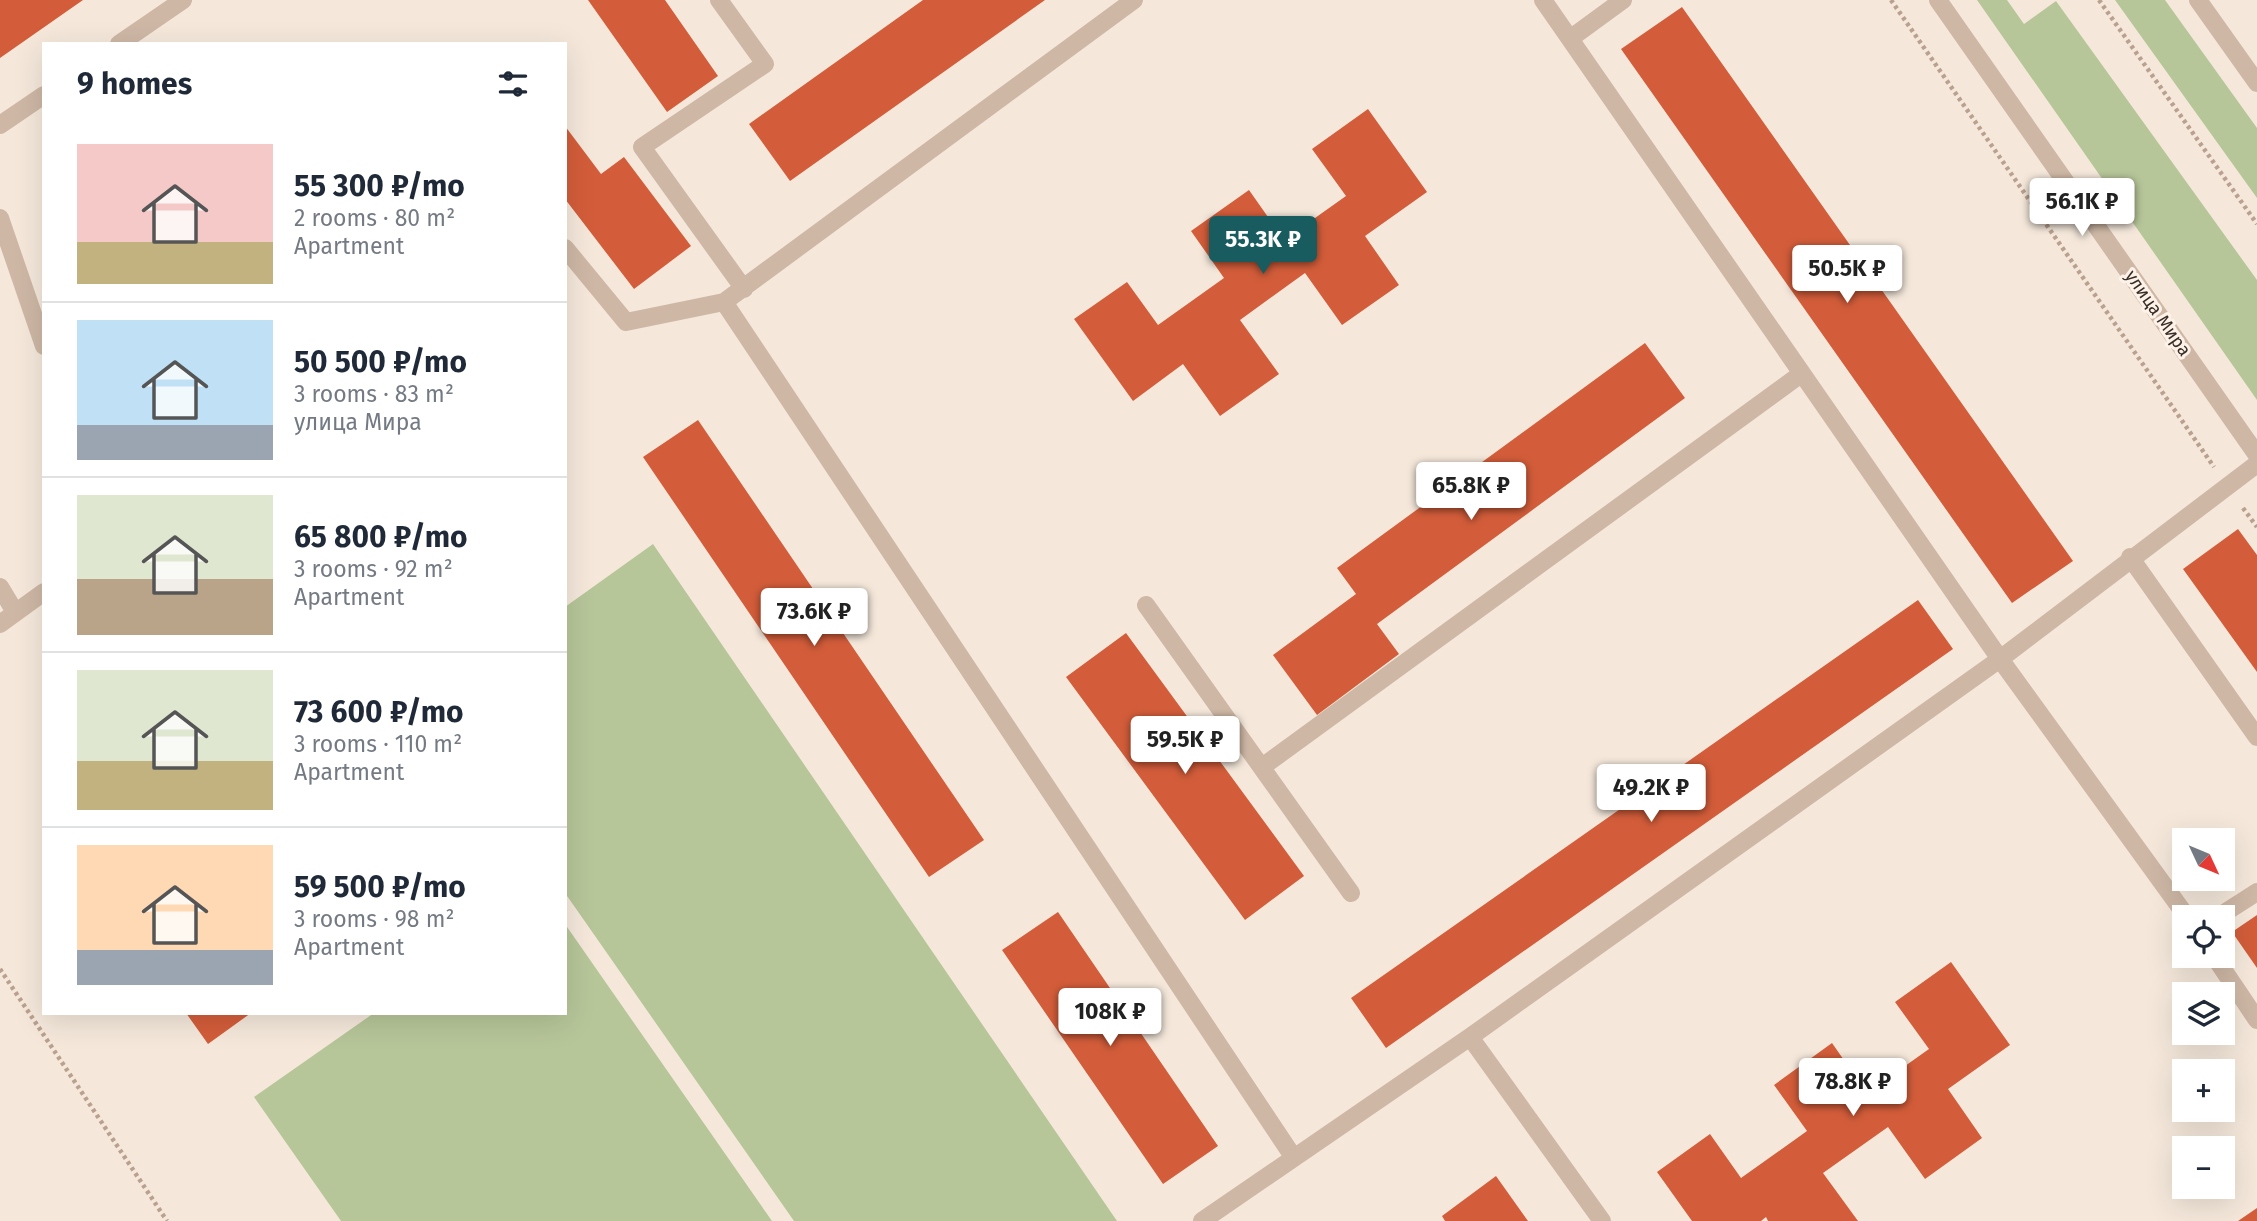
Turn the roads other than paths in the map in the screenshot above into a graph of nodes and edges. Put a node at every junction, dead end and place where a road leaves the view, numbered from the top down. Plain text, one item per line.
1 (183, 0) edge
2 (719, 0) edge
3 (1134, 0) edge
4 (1543, 0) edge
5 (1623, 0) edge
6 (1938, 0) edge
7 (2198, 0) edge
8 (1571, 38) junction
9 (122, 42) edge
10 (2257, 83) edge
11 (42, 96) edge
12 (0, 125) edge
13 (0, 218) edge
14 (567, 250) edge
15 (744, 289) junction
16 (724, 302) junction
17 (42, 340) edge
18 (1801, 374) junction
19 (2257, 454) edge
20 (2257, 464) edge
21 (2130, 557) junction
22 (0, 587) edge
23 (42, 593) edge
24 (1146, 604) dead end
25 (7, 618) edge
26 (2000, 659) junction
27 (2257, 737) edge
28 (1262, 767) junction
29 (2257, 892) edge
30 (1351, 893) dead end
31 (2179, 905) edge
32 (2235, 906) edge
33 (2222, 968) edge
34 (2257, 1020) edge
35 (1470, 1037) junction
36 (1294, 1158) junction
37 (1202, 1221) edge
38 (1602, 1221) edge

1 - 9 street
2 - 15 street
3 - 15 street
4 - 8 street
5 - 8 street
6 - 19 street, улица Мира
7 - 10 street
8 - 18 street
11 - 12 street
13 - 17 street
14 - 16 street
15 - 16 street
16 - 36 street
18 - 26 street
18 - 28 street
20 - 21 street
21 - 26 street
21 - 27 street
22 - 25 street
23 - 25 street
24 - 28 street
26 - 31 street
26 - 35 street
28 - 30 street
29 - 32 street
33 - 34 street
35 - 36 street
35 - 38 street
36 - 37 street

